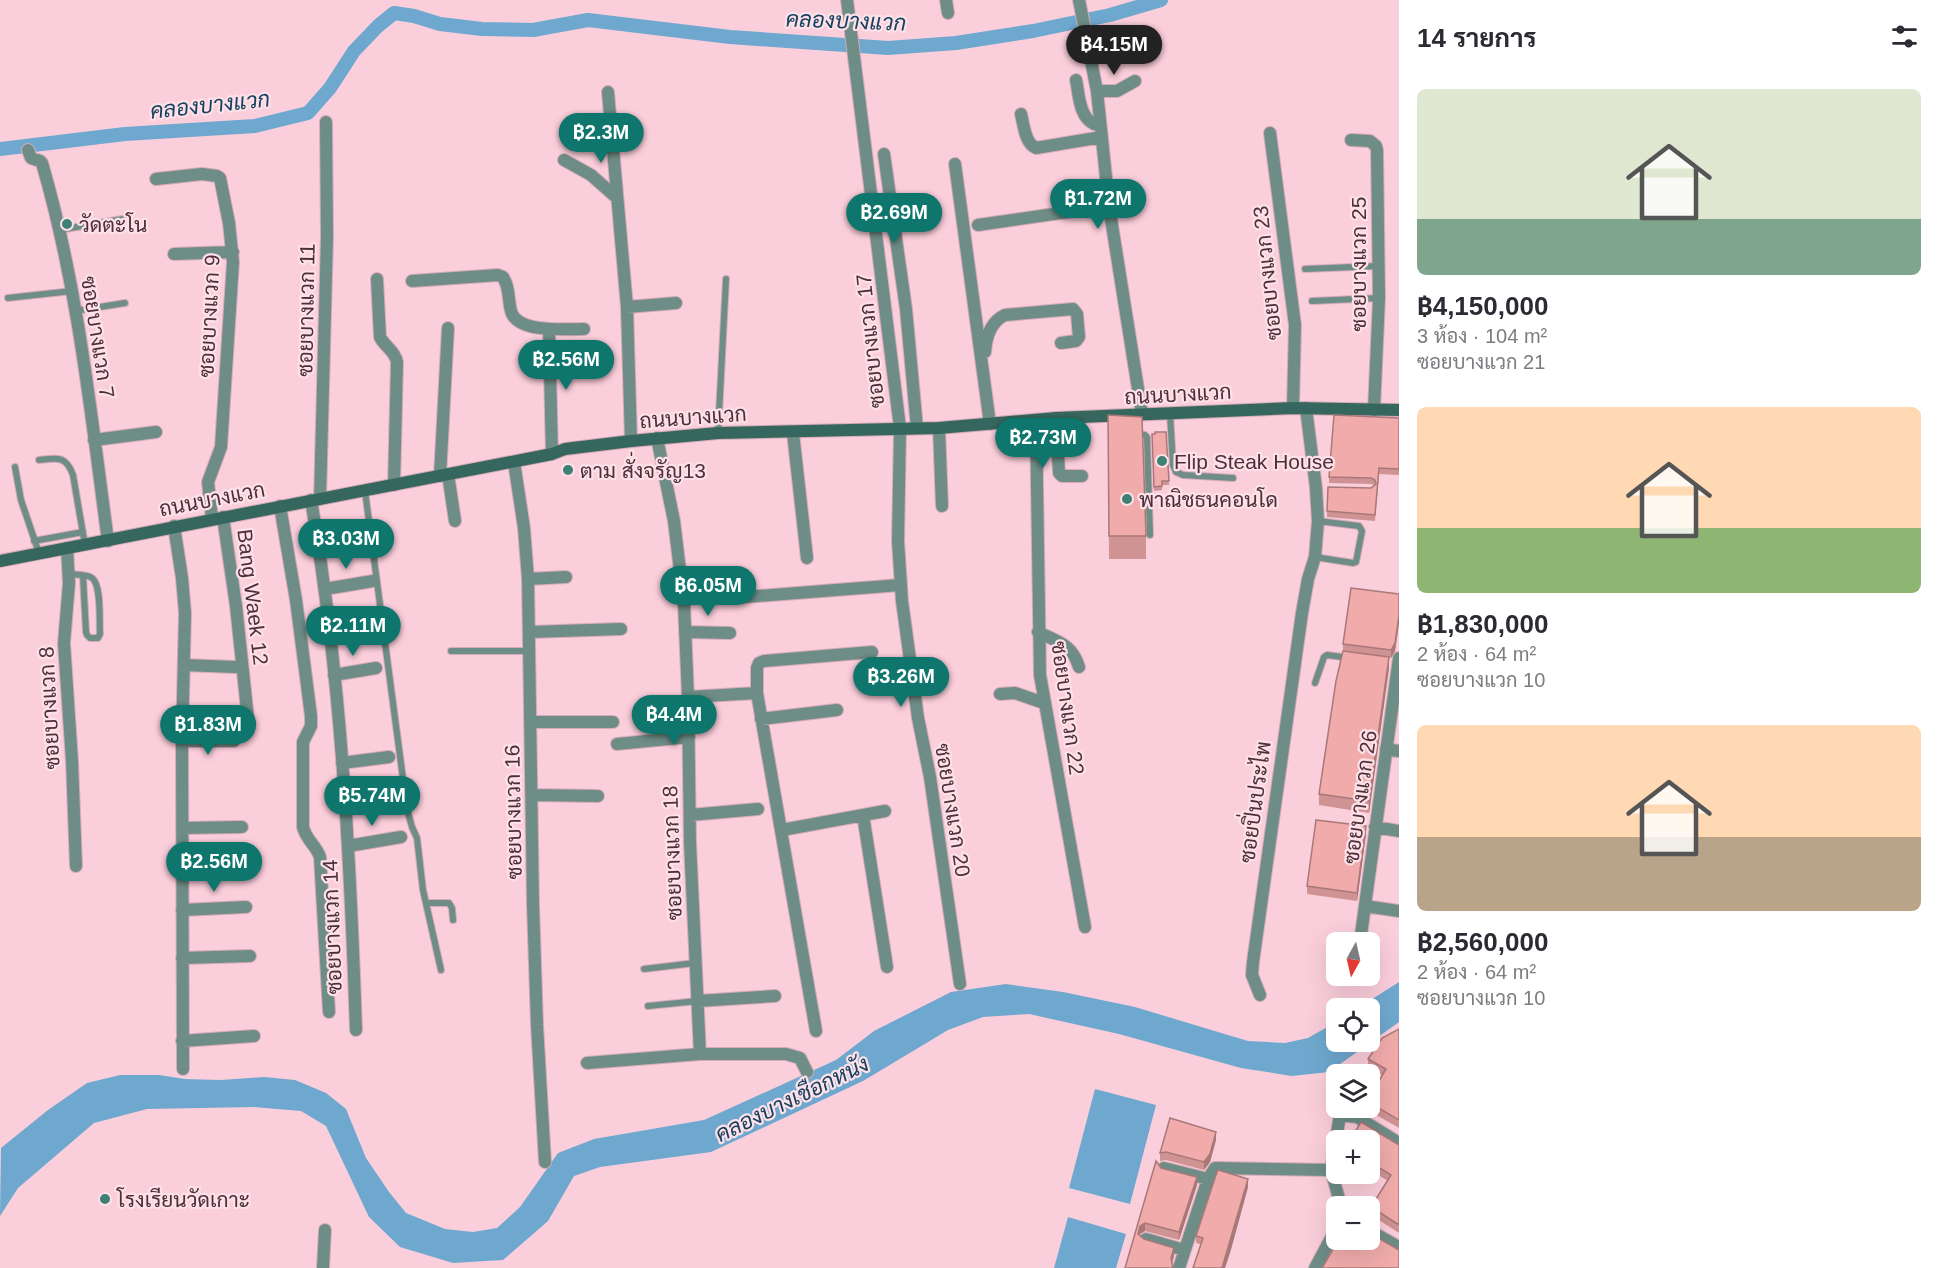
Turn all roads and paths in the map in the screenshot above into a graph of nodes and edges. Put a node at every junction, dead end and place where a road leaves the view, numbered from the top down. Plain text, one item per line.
1 (847, 0) edge
2 (1079, 0) edge
3 (1076, 80) dead end
4 (1135, 81) dead end
5 (608, 92) dead end
6 (1097, 92) junction
7 (1021, 114) dead end
8 (326, 122) dead end
9 (1101, 123) junction
10 (1270, 133) dead end
11 (1101, 136) junction
12 (1351, 140) dead end
13 (28, 150) dead end
14 (884, 154) dead end
15 (564, 160) dead end
16 (955, 164) dead end
17 (156, 179) dead end
18 (617, 198) junction
19 (1109, 206) junction
20 (123, 219) dead end
21 (978, 225) dead end
22 (59, 230) junction
23 (233, 252) junction
24 (174, 254) dead end
25 (1378, 266) junction
26 (1305, 269) dead end
27 (377, 279) dead end
28 (726, 279) dead end
29 (412, 282) dead end
30 (72, 291) junction
31 (8, 298) dead end
32 (1379, 298) junction
33 (1312, 301) dead end
34 (125, 303) dead end
35 (676, 303) dead end
36 (627, 307) junction
37 (75, 311) junction
38 (448, 328) dead end
39 (549, 329) junction
40 (584, 329) dead end
41 (1061, 343) dead end
42 (983, 363) junction
43 (1300, 408) junction
44 (1374, 410) junction
45 (1399, 410) edge
46 (1170, 412) junction
47 (1142, 414) junction
48 (1056, 418) junction
49 (1036, 420) junction
50 (990, 423) junction
51 (900, 428) junction
52 (917, 428) junction
53 (939, 428) junction
54 (156, 432) dead end
55 (718, 433) junction
56 (793, 433) junction
57 (1128, 434) edge
58 (657, 438) junction
59 (94, 440) junction
60 (631, 441) junction
61 (552, 454) junction
62 (39, 460) dead end
63 (514, 462) junction
64 (15, 467) dead end
65 (444, 475) junction
66 (1082, 476) dead end
67 (1233, 478) dead end
68 (394, 485) junction
69 (365, 491) junction
70 (316, 500) junction
71 (280, 506) junction
72 (942, 506) dead end
73 (217, 518) junction
74 (455, 521) dead end
75 (1318, 521) junction
76 (174, 526) junction
77 (83, 532) junction
78 (1150, 535) dead end
79 (34, 541) junction
80 (108, 541) junction
81 (85, 545) junction
82 (67, 548) junction
83 (40, 554) junction
84 (1315, 557) junction
85 (807, 558) dead end
86 (0, 561) edge
87 (69, 574) junction
88 (83, 576) junction
89 (566, 577) dead end
90 (528, 579) junction
91 (373, 581) dead end
92 (900, 585) junction
93 (325, 589) junction
94 (732, 598) dead end
95 (621, 629) dead end
96 (530, 632) junction
97 (685, 632) junction
98 (1038, 632) junction
99 (730, 633) dead end
100 (451, 651) dead end
101 (530, 651) junction
102 (872, 652) dead end
103 (1354, 658) edge
104 (184, 665) junction
105 (1397, 666) edge
106 (235, 667) dead end
107 (1079, 667) dead end
108 (376, 668) dead end
109 (334, 675) junction
110 (1315, 683) dead end
111 (756, 693) junction
112 (1000, 694) dead end
113 (688, 697) junction
114 (1044, 704) junction
115 (837, 710) dead end
116 (249, 719) dead end
117 (761, 719) junction
118 (532, 722) junction
119 (613, 722) dead end
120 (689, 737) junction
121 (182, 741) junction
122 (234, 741) dead end
123 (617, 744) dead end
124 (1386, 749) junction
125 (1399, 751) edge
126 (389, 757) dead end
127 (342, 763) junction
128 (533, 795) junction
129 (598, 796) dead end
130 (758, 809) dead end
131 (885, 811) dead end
132 (690, 815) junction
133 (863, 815) junction
134 (242, 827) dead end
135 (1375, 827) junction
136 (182, 828) junction
137 (782, 830) junction
138 (1399, 831) edge
139 (401, 837) dead end
140 (348, 846) junction
141 (76, 866) dead end
142 (426, 903) junction
143 (1365, 906) junction
144 (246, 907) dead end
145 (182, 910) junction
146 (1399, 911) edge
147 (453, 920) dead end
148 (1085, 927) dead end
149 (1361, 932) edge
150 (250, 956) dead end
151 (182, 958) junction
152 (696, 963) junction
153 (887, 967) dead end
154 (644, 969) dead end
155 (441, 970) dead end
156 (960, 984) dead end
157 (1260, 995) dead end
158 (775, 996) dead end
159 (698, 1001) junction
160 (648, 1006) dead end
161 (329, 1012) dead end
162 (356, 1030) dead end
163 (816, 1031) dead end
164 (254, 1036) dead end
165 (182, 1041) junction
166 (700, 1054) junction
167 (586, 1063) dead end
168 (183, 1069) dead end
169 (807, 1072) dead end
170 (1338, 1130) edge
171 (1378, 1130) edge
172 (1380, 1131) edge
173 (1399, 1143) edge
174 (545, 1162) dead end
175 (1164, 1168) edge
176 (1326, 1170) edge
177 (1208, 1179) junction
178 (325, 1230) dead end
179 (1380, 1236) edge
180 (1146, 1239) edge
181 (1399, 1247) edge
182 (1326, 1248) edge
183 (1184, 1250) junction
184 (323, 1268) edge
185 (1179, 1268) edge
186 (1315, 1268) edge

1 - 51 street, ซอยบางแวก 17
2 - 6 street
3 - 9 street
4 - 6 street
5 - 18 street
6 - 9 street
7 - 11 street
8 - 70 street, ซอยบางแวก 11
9 - 11 street
10 - 43 street, ซอยบางแวก 23
11 - 19 street
12 - 25 street, ซอยบางแวก 25
13 - 22 street, ซอยบางแวก 7
14 - 52 street
15 - 18 street
16 - 42 street
17 - 23 street, ซอยบางแวก 9
18 - 36 street
19 - 21 street
19 - 47 street
20 - 22 lane
22 - 30 street, ซอยบางแวก 7
23 - 24 street
23 - 73 street, ซอยบางแวก 9
25 - 26 lane
25 - 32 street, ซอยบางแวก 25
27 - 68 street
28 - 55 lane
29 - 39 street
30 - 31 lane
30 - 37 street, ซอยบางแวก 7
32 - 33 lane
32 - 44 street, ซอยบางแวก 25
34 - 37 lane
35 - 36 street
36 - 60 street
37 - 59 street, ซอยบางแวก 7
38 - 65 street
39 - 40 street
39 - 61 street
41 - 42 street
42 - 50 street
43 - 44 main road, ถนนบางแวก
43 - 46 main road, ถนนบางแวก
43 - 75 street, ซอยบางแวก 23
44 - 45 main road, ถนนบางแวก
46 - 47 main road, ถนนบางแวก
46 - 67 lane
47 - 48 main road, ถนนบางแวก
48 - 49 main road, ถนนบางแวก
48 - 66 street
49 - 50 main road, ถนนบางแวก
49 - 98 street, ซอยบางแวก 22
50 - 53 main road, ถนนบางแวก
51 - 52 main road, ถนนบางแวก
51 - 56 main road, ถนนบางแวก
51 - 92 street, ซอยบางแวก 20
52 - 53 main road, ถนนบางแวก
53 - 72 street
54 - 59 street
55 - 56 main road, ถนนบางแวก
55 - 58 main road, ถนนบางแวก
56 - 85 street
57 - 78 lane
58 - 60 main road, ถนนบางแวก
58 - 97 street, ซอยบางแวก 18
59 - 80 street, ซอยบางแวก 7
60 - 61 main road, ถนนบางแวก
61 - 63 main road, ถนนบางแวก
62 - 77 lane
63 - 65 main road, ถนนบางแวก
63 - 90 street, ซอยบางแวก 16
64 - 79 lane
65 - 68 main road, ถนนบางแวก
65 - 74 street
68 - 69 main road, ถนนบางแวก
69 - 70 main road, ถนนบางแวก
69 - 142 lane
70 - 71 main road, ถนนบางแวก
70 - 93 street, ซอยบางแวก 14
71 - 73 main road, ถนนบางแวก
71 - 161 street
73 - 76 main road, ถนนบางแวก
73 - 116 street, Bang Waek 12
75 - 84 street, ซอยปิ่นประไพ
75 - 84 lane
76 - 80 main road, ถนนบางแวก
76 - 104 street
77 - 79 lane
77 - 81 lane
79 - 83 lane
80 - 81 main road, ถนนบางแวก
81 - 82 main road, ถนนบางแวก
82 - 83 main road, ถนนบางแวก
82 - 87 street, ซอยบางแวก 8
83 - 86 main road, ถนนบางแวก
84 - 157 street, ซอยปิ่นประไพ
87 - 88 lane
87 - 141 street, ซอยบางแวก 8
88 - 88 lane
89 - 90 street
90 - 96 street, ซอยบางแวก 16
91 - 93 street
92 - 94 street
92 - 156 street, ซอยบางแวก 20
93 - 109 street, ซอยบางแวก 14
95 - 96 street
96 - 101 street, ซอยบางแวก 16
97 - 99 street
97 - 113 street, ซอยบางแวก 18
98 - 107 street
98 - 114 street, ซอยบางแวก 22
100 - 101 lane
101 - 118 street, ซอยบางแวก 16
102 - 111 street
103 - 110 lane
104 - 106 street
104 - 121 street
105 - 124 street, ซอยบางแวก 26
108 - 109 street
109 - 127 street, ซอยบางแวก 14
111 - 113 street
111 - 117 street
112 - 114 street
113 - 120 street, ซอยบางแวก 18
114 - 148 street, ซอยบางแวก 22
115 - 117 street
117 - 137 street
118 - 119 street
118 - 128 street, ซอยบางแวก 16
120 - 123 street
120 - 132 street, ซอยบางแวก 18
121 - 122 street
121 - 136 street
124 - 125 street
124 - 135 street, ซอยบางแวก 26
126 - 127 street
127 - 140 street, ซอยบางแวก 14
128 - 129 street
128 - 174 street, ซอยบางแวก 16
130 - 132 street
131 - 133 street
132 - 152 street, ซอยบางแวก 18
133 - 137 street
133 - 153 street
134 - 136 street
135 - 138 street
135 - 143 street, ซอยบางแวก 26
136 - 145 street
137 - 163 street
139 - 140 street
140 - 162 street, ซอยบางแวก 14
142 - 147 lane
142 - 155 lane
143 - 146 street
143 - 149 street, ซอยบางแวก 26
144 - 145 street
145 - 151 street
150 - 151 street
151 - 165 street
152 - 154 lane
152 - 159 street, ซอยบางแวก 18
158 - 159 street
159 - 160 lane
159 - 166 street, ซอยบางแวก 18
164 - 165 street
165 - 168 street
166 - 167 street
166 - 169 street
170 - 171 street
172 - 173 street
175 - 177 street
176 - 177 street
177 - 183 street
178 - 184 street
179 - 181 street
180 - 183 street
182 - 186 street
183 - 185 street

